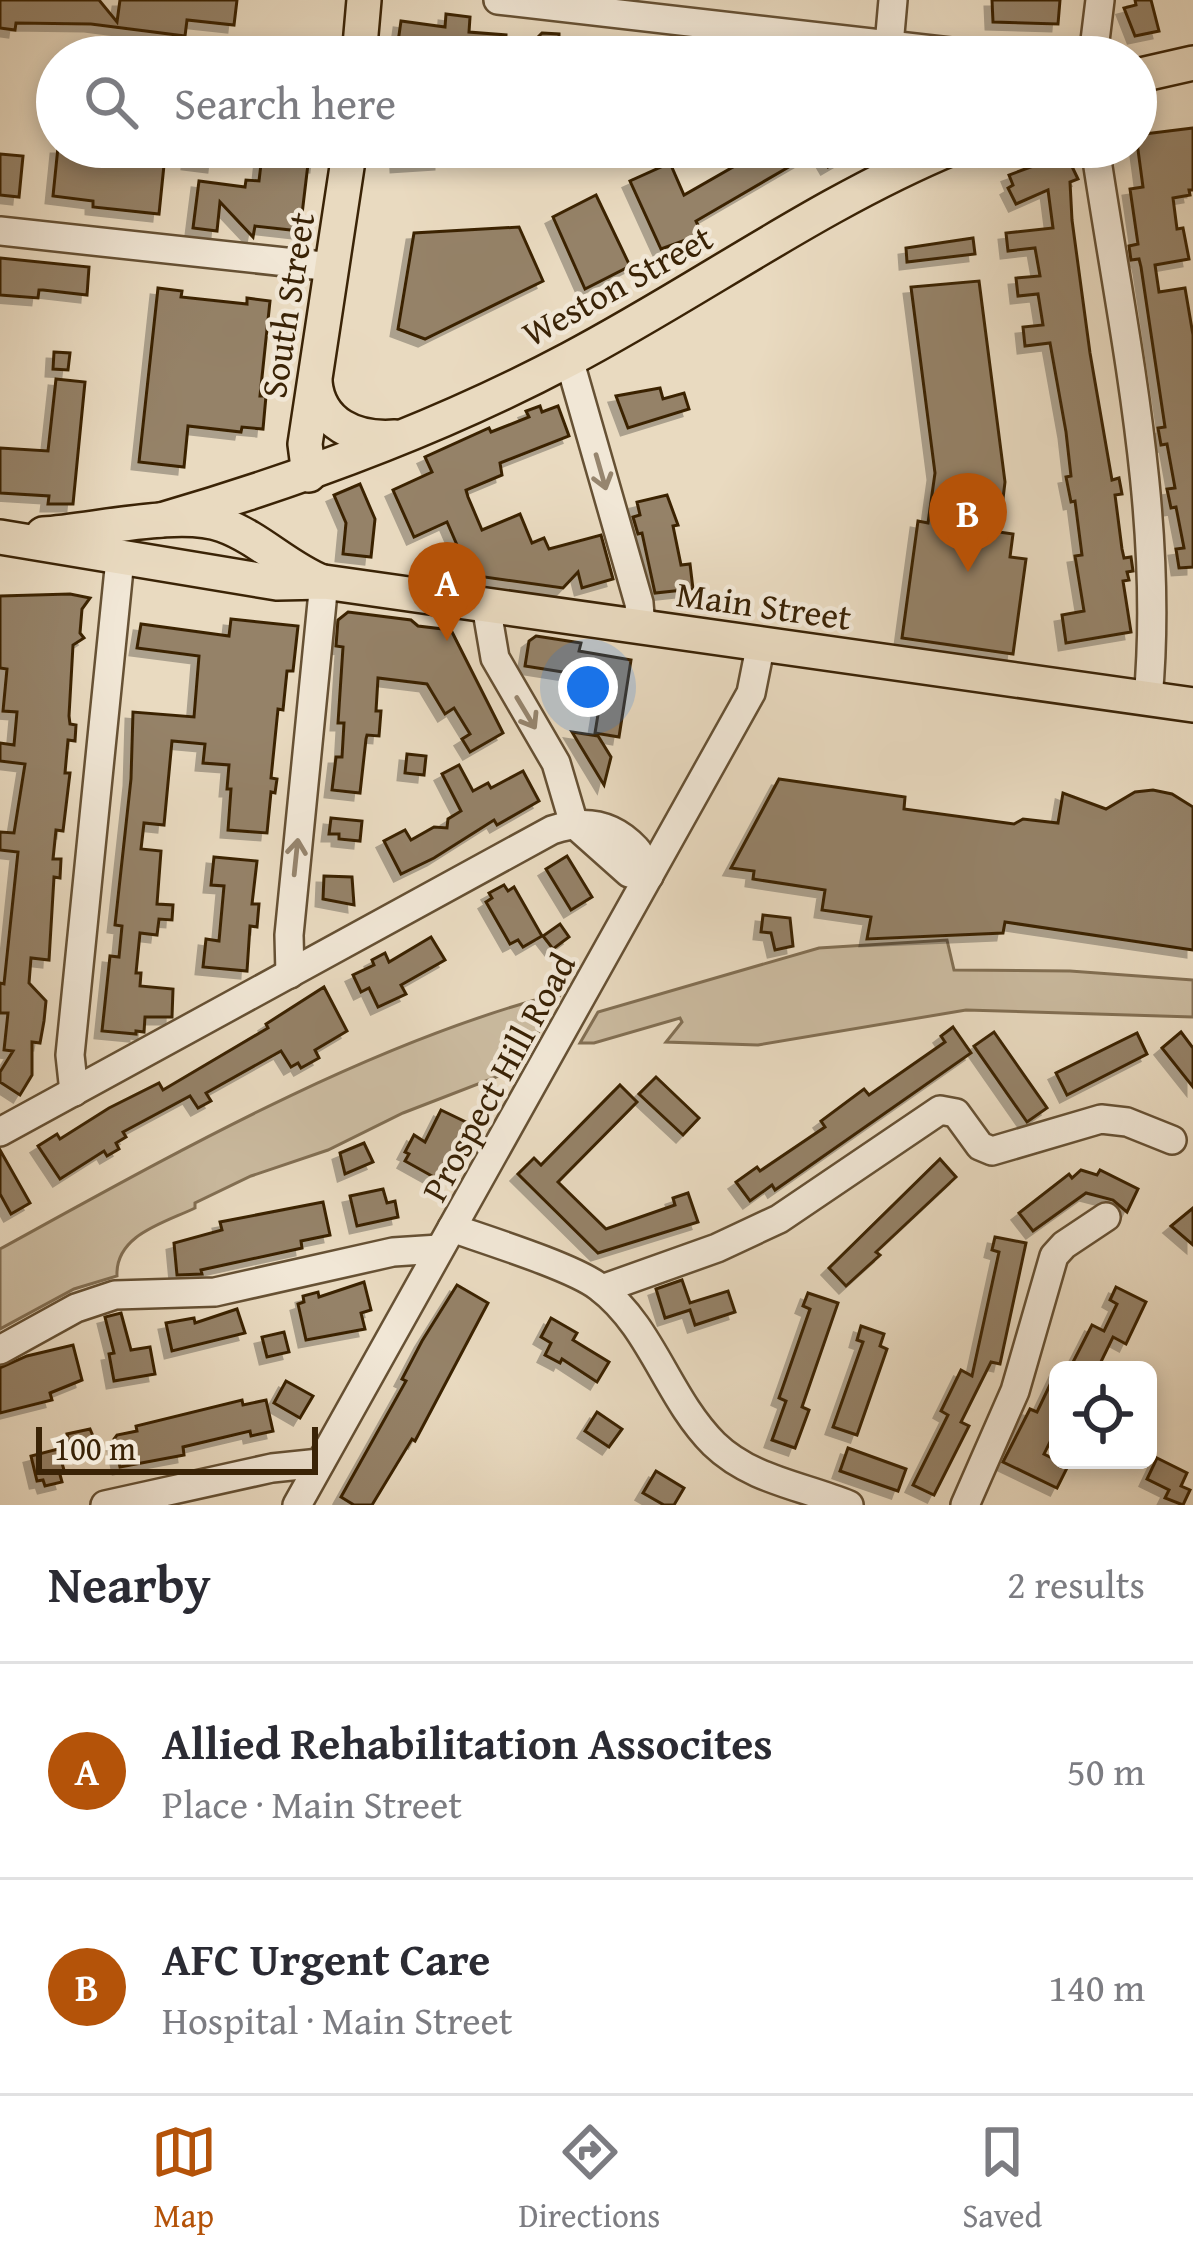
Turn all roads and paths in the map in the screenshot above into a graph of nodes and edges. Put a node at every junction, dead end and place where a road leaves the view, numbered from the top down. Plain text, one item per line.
1 (364, 0) edge
2 (499, 0) edge
3 (893, 0) edge
4 (1100, 0) edge
5 (584, 5) edge
6 (361, 36) edge
7 (826, 36) edge
8 (890, 36) edge
9 (1096, 36) edge
10 (1193, 63) edge
11 (1157, 71) edge
12 (347, 168) edge
13 (906, 168) edge
14 (1098, 168) edge
15 (0, 231) edge
16 (332, 267) junction
17 (569, 359) junction
18 (315, 377) junction
19 (403, 436) junction
20 (310, 475) junction
21 (230, 526) junction
22 (0, 537) edge
23 (120, 559) junction
24 (190, 570) junction
25 (242, 577) junction
26 (324, 582) junction
27 (486, 605) junction
28 (640, 627) junction
29 (761, 643) junction
30 (1148, 699) junction
31 (1193, 705) edge
32 (574, 824) junction
33 (647, 874) junction
34 (290, 974) junction
35 (74, 1092) junction
36 (0, 1132) edge
37 (1172, 1140) dead end
38 (1106, 1217) dead end
39 (445, 1239) junction
40 (602, 1289) junction
41 (0, 1350) edge
42 (320, 1463) junction
43 (807, 1499) edge
44 (105, 1505) edge
45 (297, 1505) edge
46 (849, 1505) edge
47 (964, 1505) edge

1 - 6 main road
2 - 5 street
3 - 8 street
4 - 9 street
5 - 7 street
10 - 11 main road
12 - 16 main road, South Street
13 - 17 main road, Weston Street
14 - 30 street
15 - 16 street
16 - 18 main road, South Street
17 - 19 main road, Weston Street
17 -> 28 street
18 - 19 main road
18 - 20 main road, South Street
19 - 20 main road, Weston Street
20 - 21 main road, Weston Street
21 - 22 main road, Main Street
21 - 24 main road, Weston Street
21 - 25 main road
21 - 26 main road, Main Street
22 - 23 main road, Main Street
23 - 24 main road, Main Street
23 - 35 street
24 - 25 main road, Main Street
25 - 26 main road, Main Street
26 - 27 main road, Main Street
34 -> 26 street
27 - 28 main road, Main Street
27 -> 32 street
28 - 29 main road, Main Street
29 - 30 main road, Main Street
29 - 33 street, Prospect Hill Road
30 - 31 main road, Main Street
32 - 33 street
32 - 34 street
33 - 39 street, Prospect Hill Road
34 - 35 street
35 - 36 street
37 - 40 street
38 - 47 street
39 - 40 street, Prospect Hill Road
39 - 41 street
39 - 42 street
40 - 43 street, Prospect Hill Road
42 - 44 street
42 - 45 street
43 - 46 street, Prospect Hill Road

